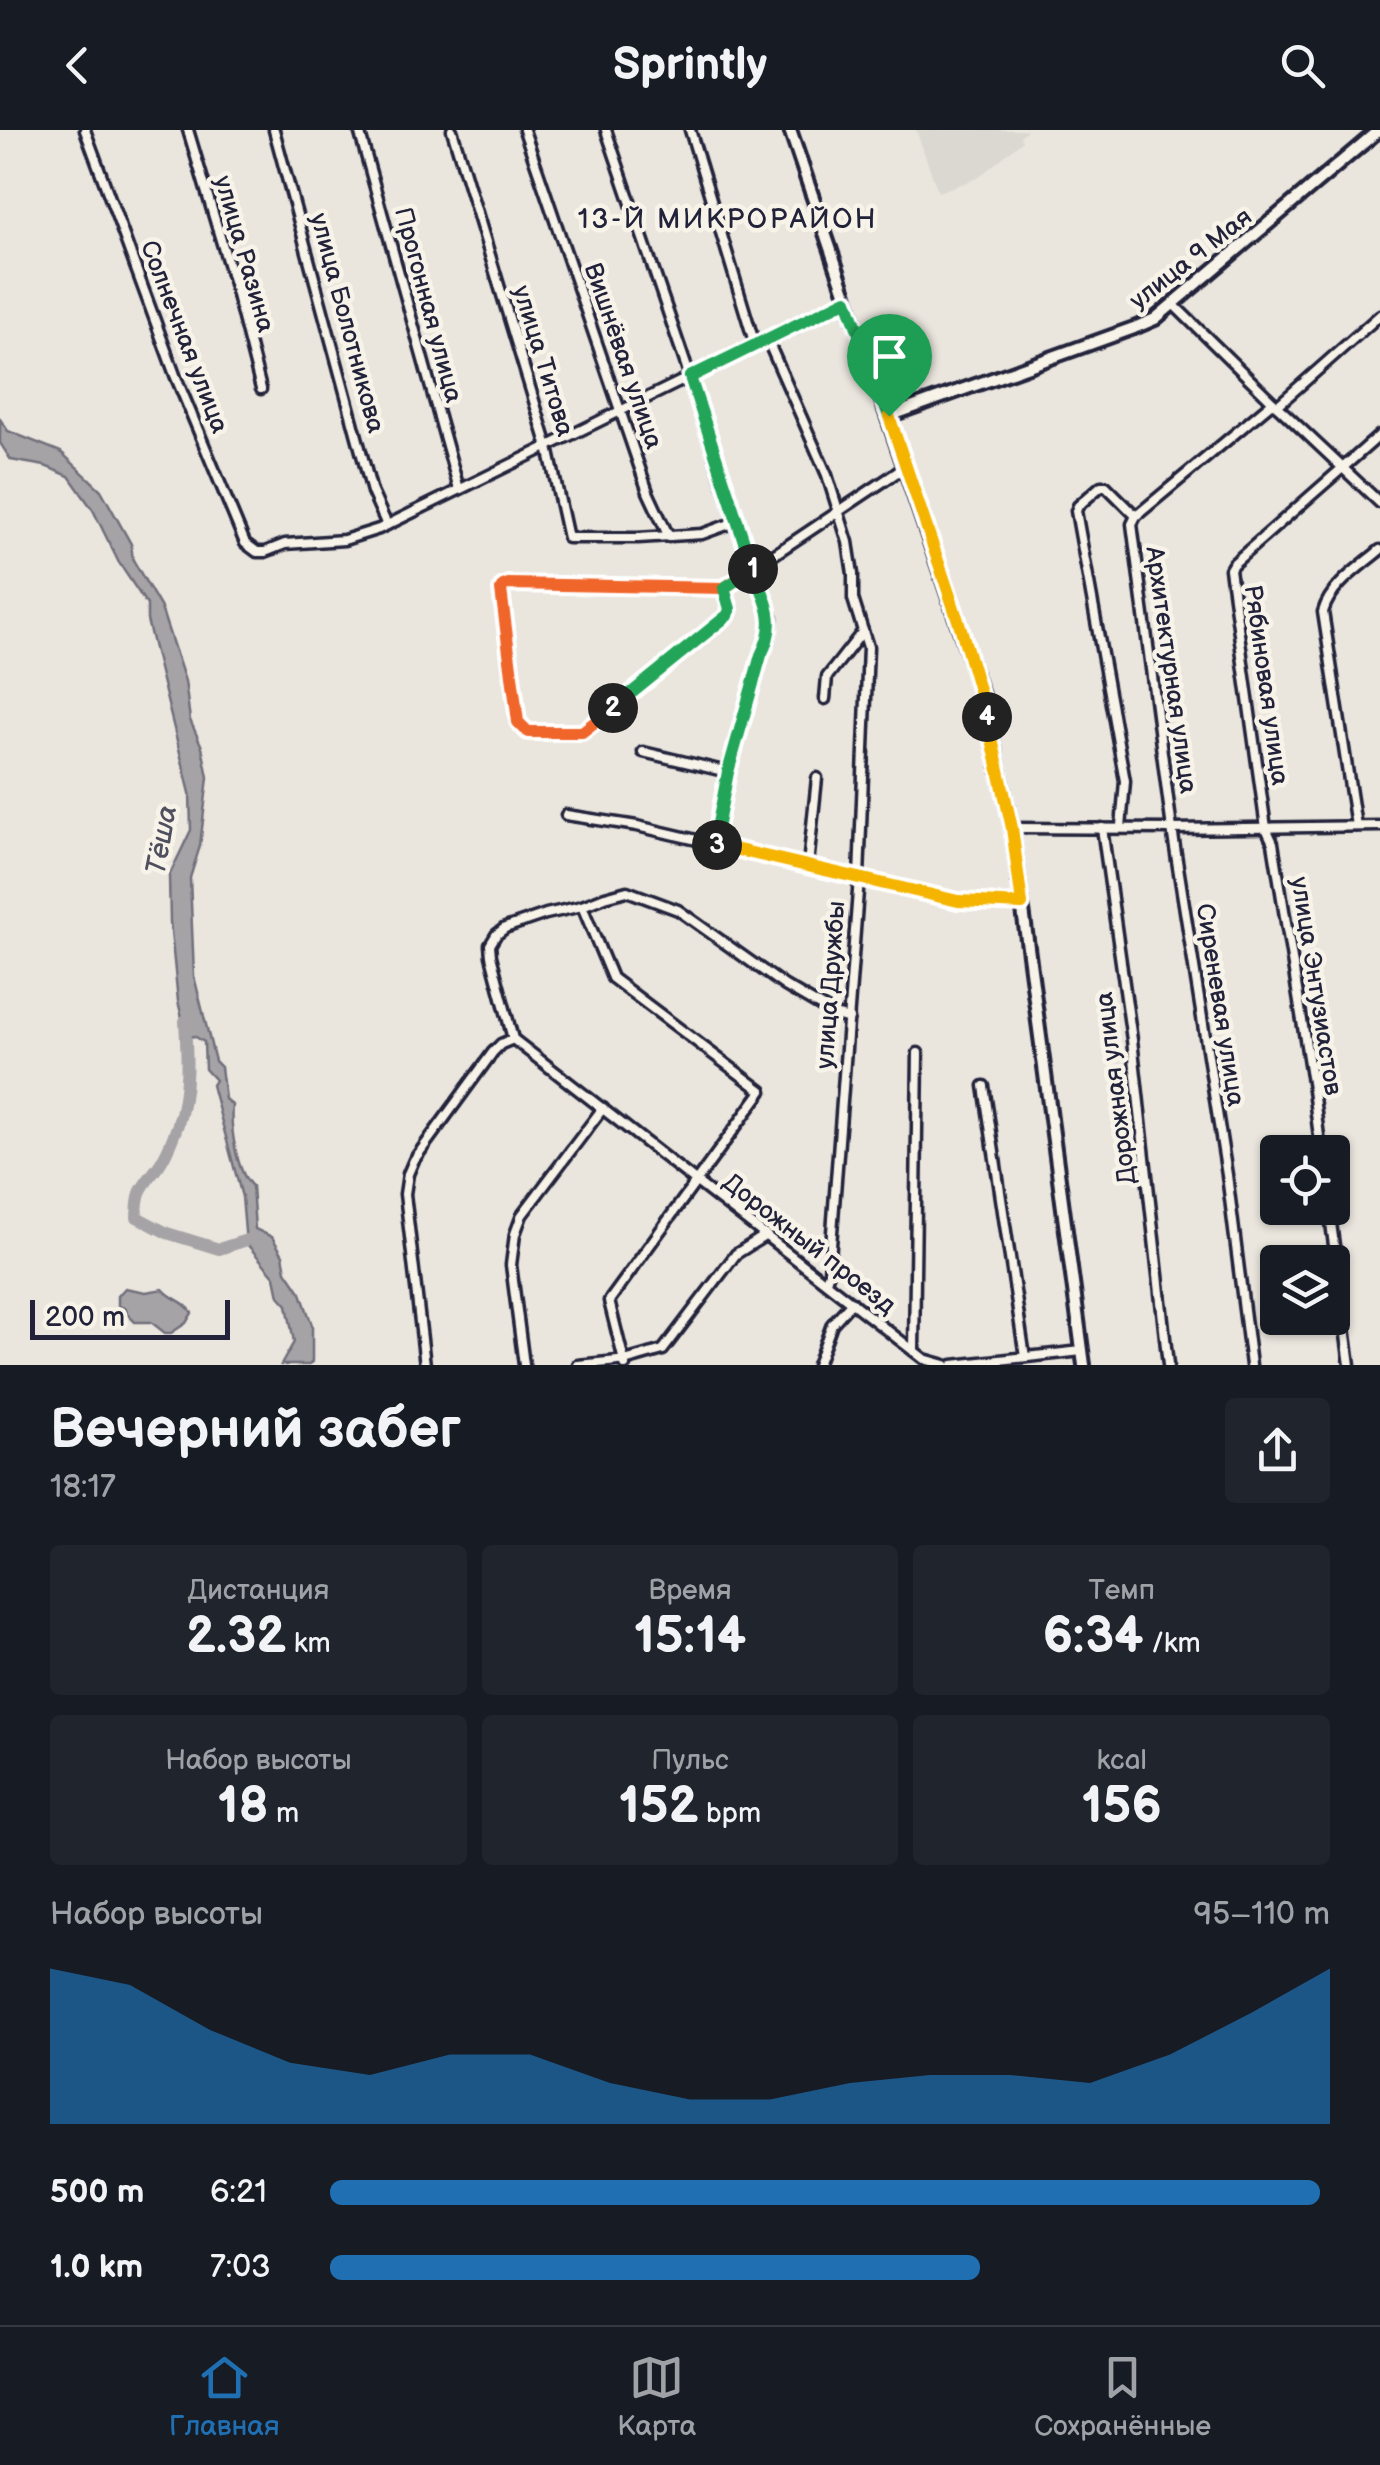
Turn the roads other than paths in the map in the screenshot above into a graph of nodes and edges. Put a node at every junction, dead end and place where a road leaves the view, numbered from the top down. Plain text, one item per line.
1 (85, 130) edge
2 (188, 130) edge
3 (274, 130) edge
4 (359, 130) edge
5 (452, 130) edge
6 (524, 130) edge
7 (606, 130) edge
8 (690, 130) edge
9 (790, 130) edge
10 (1379, 130) edge
11 (847, 300) junction
12 (1174, 305) junction
13 (1380, 315) edge
14 (768, 339) junction
15 (755, 345) junction
16 (690, 377) junction
17 (262, 389) dead end
18 (1275, 404) junction
19 (621, 408) junction
20 (889, 416) junction
21 (1380, 435) edge
22 (548, 446) junction
23 (904, 467) junction
24 (1342, 468) junction
25 (459, 489) junction
26 (1380, 503) edge
27 (838, 511) junction
28 (1136, 516) junction
29 (738, 522) junction
30 (387, 525) junction
31 (669, 537) junction
32 (1380, 550) edge
33 (754, 569) junction
34 (724, 588) junction
35 (862, 631) junction
36 (825, 699) dead end
37 (643, 752) dead end
38 (728, 772) junction
39 (817, 778) dead end
40 (566, 814) dead end
41 (1356, 826) junction
42 (1380, 826) edge
43 (1012, 828) junction
44 (1102, 828) junction
45 (1121, 828) junction
46 (1266, 828) junction
47 (1172, 829) junction
48 (714, 844) junction
49 (808, 865) junction
50 (859, 878) junction
51 (1022, 904) junction
52 (582, 906) junction
53 (849, 1019) junction
54 (514, 1039) junction
55 (918, 1053) dead end
56 (984, 1086) dead end
57 (603, 1108) junction
58 (1319, 1135) edge
59 (696, 1181) junction
60 (1330, 1225) edge
61 (766, 1236) junction
62 (826, 1282) junction
63 (852, 1302) junction
64 (914, 1351) junction
65 (1082, 1351) junction
66 (1025, 1357) junction
67 (626, 1362) edge
68 (425, 1365) edge
69 (524, 1365) edge
70 (578, 1365) edge
71 (817, 1365) edge
72 (945, 1365) edge
73 (952, 1365) edge
74 (1084, 1365) edge
75 (1168, 1365) edge
76 (1251, 1365) edge
77 (1350, 1365) edge

1 - 30 street, Солнечная улица
2 - 17 street, улица Разина
3 - 30 street, улица Болотникова
4 - 25 street, Прогонная улица
5 - 22 street, улица Титова
6 - 19 street, Вишнёвая улица
7 - 16 street
8 - 15 street
9 - 11 main road
10 - 12 main road, улица 9 Мая
11 - 14 street
11 - 20 main road
12 - 18 street
12 - 20 main road, улица 9 Мая
13 - 18 street, Архитектурная улица
14 - 15 street
14 - 27 street, улица Дружбы
15 - 16 street
16 - 19 street
16 - 29 street
18 - 24 street
18 - 28 street, Архитектурная улица
19 - 22 street
19 - 31 street, Вишнёвая улица
20 - 23 main road
21 - 24 street, Рябиновая улица
22 - 25 street
22 - 31 street, улица Титова
23 - 27 street
23 - 43 main road
24 - 26 street
24 - 46 street, Рябиновая улица
25 - 30 street
27 - 33 street
27 - 35 street, улица Дружбы
28 - 45 street
28 - 47 street, Архитектурная улица
29 - 31 street
29 - 33 street
32 - 41 street
33 - 34 street
33 - 38 street
34 - 34 street
35 - 36 street
35 - 50 street, улица Дружбы
37 - 38 street
38 - 48 street
39 - 49 street
40 - 48 street
41 - 42 street
41 - 46 street
43 - 44 street
43 - 51 main road
44 - 45 street
44 - 75 street, Дорожная улица
45 - 47 street
46 - 47 street
46 - 58 street, улица Энтузиастов
47 - 76 street, Сиреневая улица
48 - 49 street
49 - 50 street
50 - 51 street
50 - 53 street, улица Дружбы
51 - 65 main road
52 - 53 street
52 - 54 street
52 - 59 street
53 - 62 street, улица Дружбы
54 - 57 street, Дорожный проезд
54 - 68 street
55 - 64 street
56 - 66 street
57 - 59 street, Дорожный проезд
57 - 69 street
59 - 61 street, Дорожный проезд
59 - 67 street
60 - 77 street
61 - 62 street, Дорожный проезд
61 - 67 street
62 - 63 street, Дорожный проезд
63 - 64 street, Дорожный проезд
63 - 71 street
64 - 72 street, Дорожный проезд
65 - 66 street
65 - 74 main road
66 - 73 street
67 - 70 street

